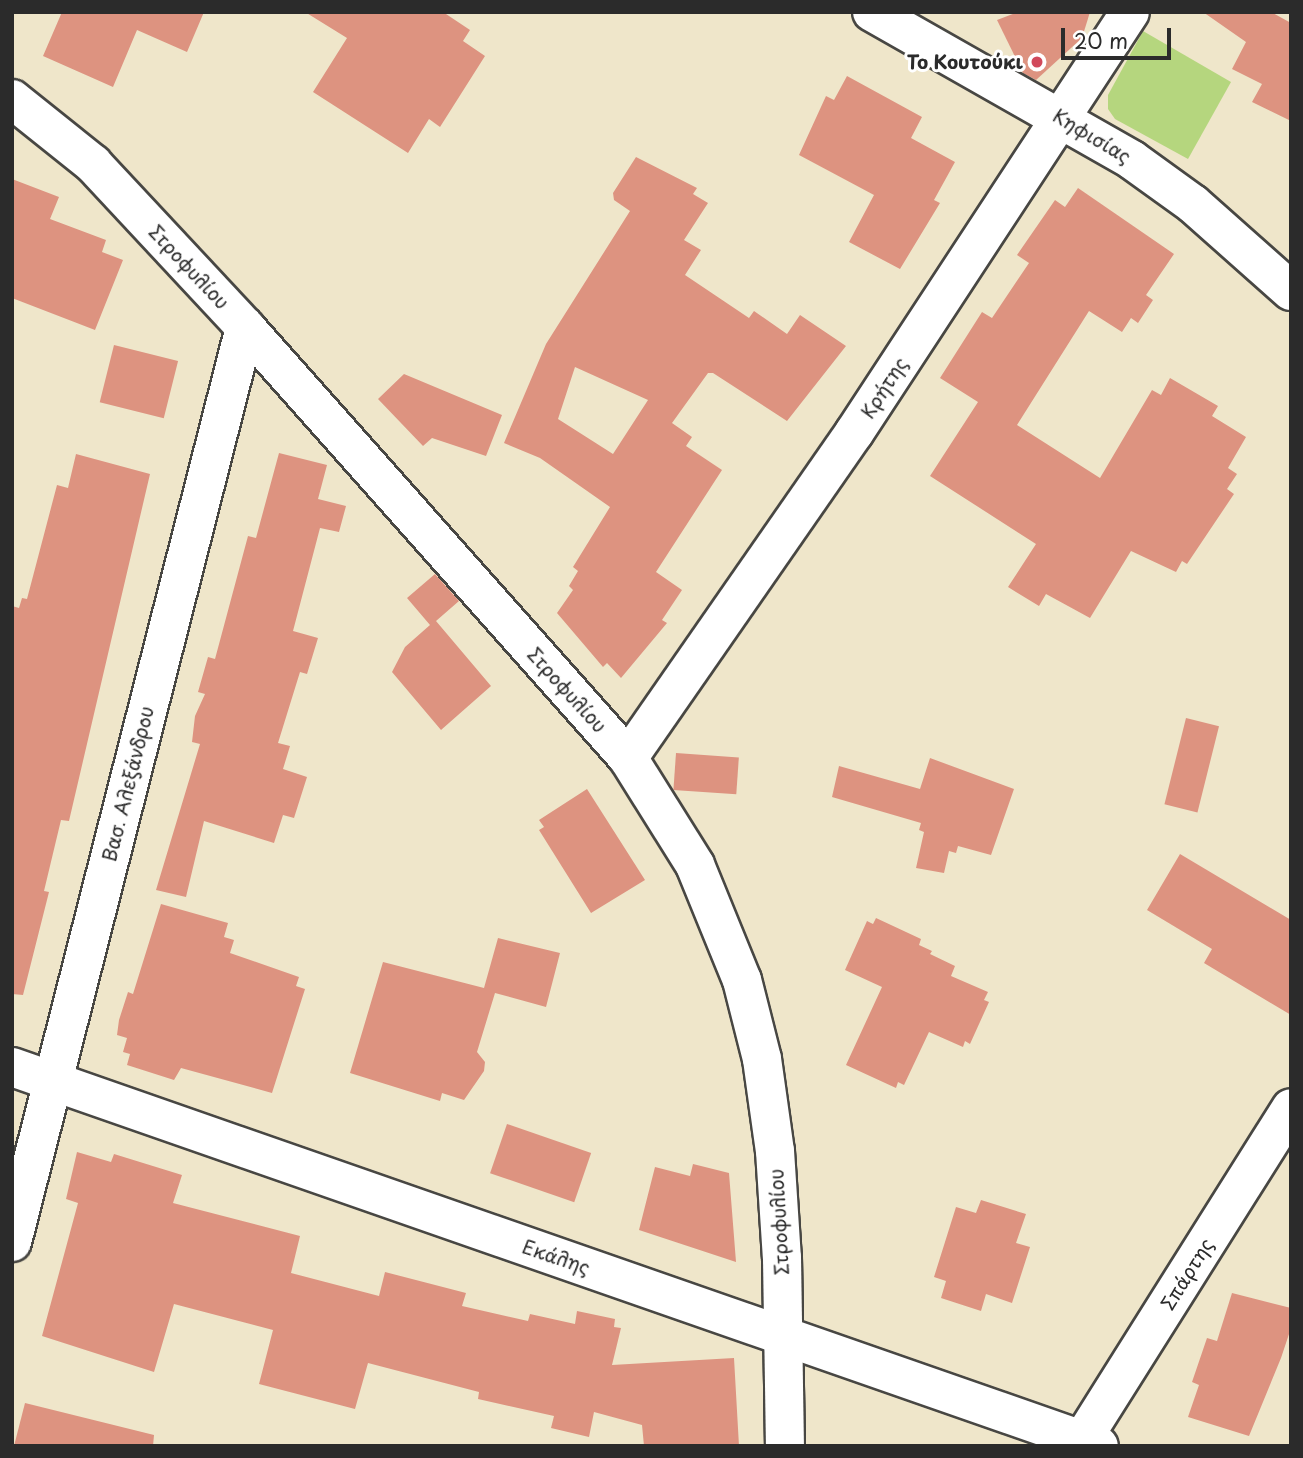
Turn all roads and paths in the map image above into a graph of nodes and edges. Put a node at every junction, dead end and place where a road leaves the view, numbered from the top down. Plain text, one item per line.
1 (872, 12) edge
2 (1130, 12) edge
3 (12, 99) edge
4 (1063, 117) junction
5 (1291, 291) edge
6 (245, 327) junction
7 (628, 758) junction
8 (12, 1067) edge
9 (53, 1080) junction
10 (1291, 1108) edge
11 (12, 1242) edge
12 (782, 1336) junction
13 (1091, 1443) edge
14 (785, 1446) edge

1 - 4 street, Κηφισίας
2 - 4 street, Κρήτης
3 - 6 street, Στροφυλίου
4 - 5 street, Κηφισίας
4 - 7 street, Κρήτης
6 - 7 street, Στροφυλίου
6 - 9 street, Βασ. Αλεξάνδρου
7 - 12 street, Στροφυλίου
8 - 9 street, Εκάλης
9 - 11 street, Βασ. Αλεξάνδρου
9 - 12 street, Εκάλης
10 - 13 street, Σπάρτης
12 - 13 street, Εκάλης
12 - 14 street, Στροφυλίου

